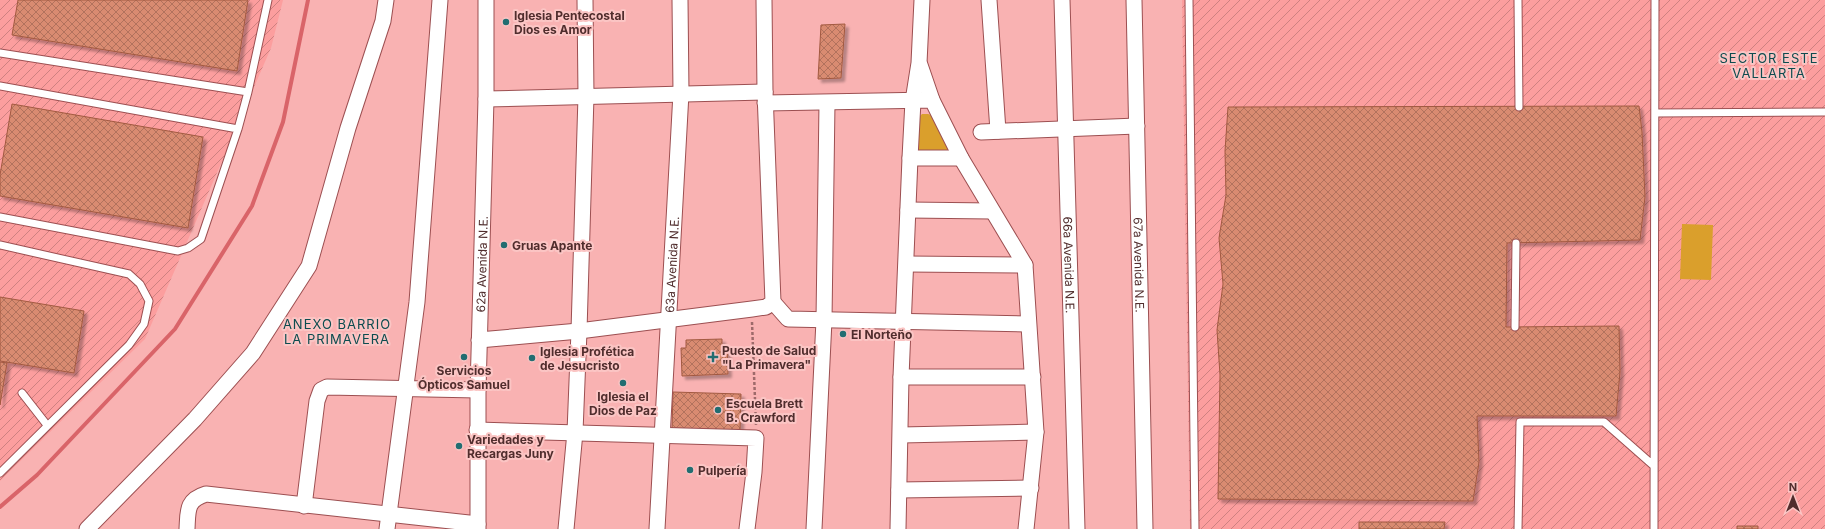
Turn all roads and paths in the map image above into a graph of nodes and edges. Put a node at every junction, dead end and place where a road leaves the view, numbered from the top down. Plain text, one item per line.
1 (268, 0) edge
2 (386, 0) edge
3 (440, 0) edge
4 (486, 0) edge
5 (585, 0) edge
6 (680, 0) edge
7 (764, 0) edge
8 (922, 0) edge
9 (989, 0) edge
10 (1062, 0) edge
11 (1134, 0) edge
12 (1189, 0) edge
13 (1518, 0) edge
14 (1655, 0) edge
15 (0, 53) edge
16 (919, 63) junction
17 (0, 86) edge
18 (248, 92) junction
19 (682, 93) junction
20 (586, 96) junction
21 (765, 97) junction
22 (486, 99) junction
23 (932, 100) junction
24 (913, 101) junction
25 (827, 103) junction
26 (1519, 107) dead end
27 (1655, 112) junction
28 (1825, 112) edge
29 (1137, 126) junction
30 (238, 129) junction
31 (1066, 129) junction
32 (998, 131) junction
33 (981, 132) dead end
34 (910, 158) junction
35 (961, 158) junction
36 (908, 210) junction
37 (992, 211) junction
38 (0, 217) edge
39 (1516, 243) dead end
40 (0, 246) edge
41 (907, 264) junction
42 (1025, 265) junction
43 (773, 302) junction
44 (752, 309) junction
45 (668, 319) junction
46 (824, 320) junction
47 (904, 320) junction
48 (1028, 324) junction
49 (1515, 327) dead end
50 (579, 331) junction
51 (478, 340) junction
52 (901, 377) junction
53 (1033, 377) junction
54 (407, 388) junction
55 (478, 390) junction
56 (22, 393) dead end
57 (47, 425) junction
58 (477, 430) junction
59 (575, 432) junction
60 (1036, 432) junction
61 (663, 434) junction
62 (901, 435) junction
63 (756, 438) junction
64 (1654, 466) junction
65 (0, 473) edge
66 (1031, 488) junction
67 (899, 490) junction
68 (304, 506) junction
69 (388, 522) edge
70 (478, 526) edge
71 (87, 529) edge
72 (186, 529) edge
73 (566, 529) edge
74 (657, 529) edge
75 (747, 529) edge
76 (814, 529) edge
77 (898, 529) edge
78 (1026, 529) edge
79 (1077, 529) edge
80 (1145, 529) edge
81 (1195, 529) edge
82 (1518, 529) edge
83 (1654, 529) edge

1 - 18 lane
2 - 71 street
3 - 54 street
4 - 22 street, 62a Avenida N.E.
5 - 20 street
6 - 19 street, 63a Avenida N.E.
7 - 21 street
8 - 16 street
9 - 32 street
10 - 31 street, 66a Avenida N.E.
11 - 29 street, 67a Avenida N.E.
12 - 81 lane
13 - 26 lane
14 - 27 lane
15 - 18 lane
16 - 23 street
16 - 24 street
17 - 30 lane
18 - 30 lane
19 - 20 street
19 - 21 street
19 - 45 street, 63a Avenida N.E.
20 - 22 street
20 - 50 street
21 - 25 street
21 - 43 street
22 - 51 street, 62a Avenida N.E.
23 - 24 street
23 - 35 street
24 - 25 street
24 - 34 street
25 - 46 street
27 - 28 lane
27 - 64 lane
29 - 31 street
29 - 80 street, 67a Avenida N.E.
30 - 38 lane
31 - 32 street
31 - 79 street, 66a Avenida N.E.
32 - 33 street
34 - 35 street
34 - 36 street
35 - 37 street
36 - 37 street
36 - 41 street
37 - 42 street
39 - 49 lane
40 - 57 lane
41 - 42 street
41 - 47 street
42 - 48 street
43 - 44 street
43 - 46 street
44 - 45 street
44 - 63 path
45 - 50 street
45 - 61 street, 63a Avenida N.E.
46 - 47 street
46 - 76 street
47 - 48 street
47 - 52 street
48 - 53 street
50 - 51 street
50 - 59 street
51 - 55 street, 62a Avenida N.E.
52 - 53 street
52 - 62 street
53 - 60 street
54 - 55 street
54 - 68 street
54 - 69 street
55 - 58 street, 62a Avenida N.E.
56 - 57 lane
57 - 65 lane
58 - 59 street
58 - 70 street, 62a Avenida N.E.
59 - 61 street
59 - 73 street
60 - 62 street
60 - 66 street
61 - 63 street
61 - 74 street, 63a Avenida N.E.
62 - 67 street
63 - 75 street
64 - 82 lane
64 - 83 lane
66 - 67 street
66 - 78 street
67 - 77 street
68 - 69 street
68 - 72 street
69 - 70 street

